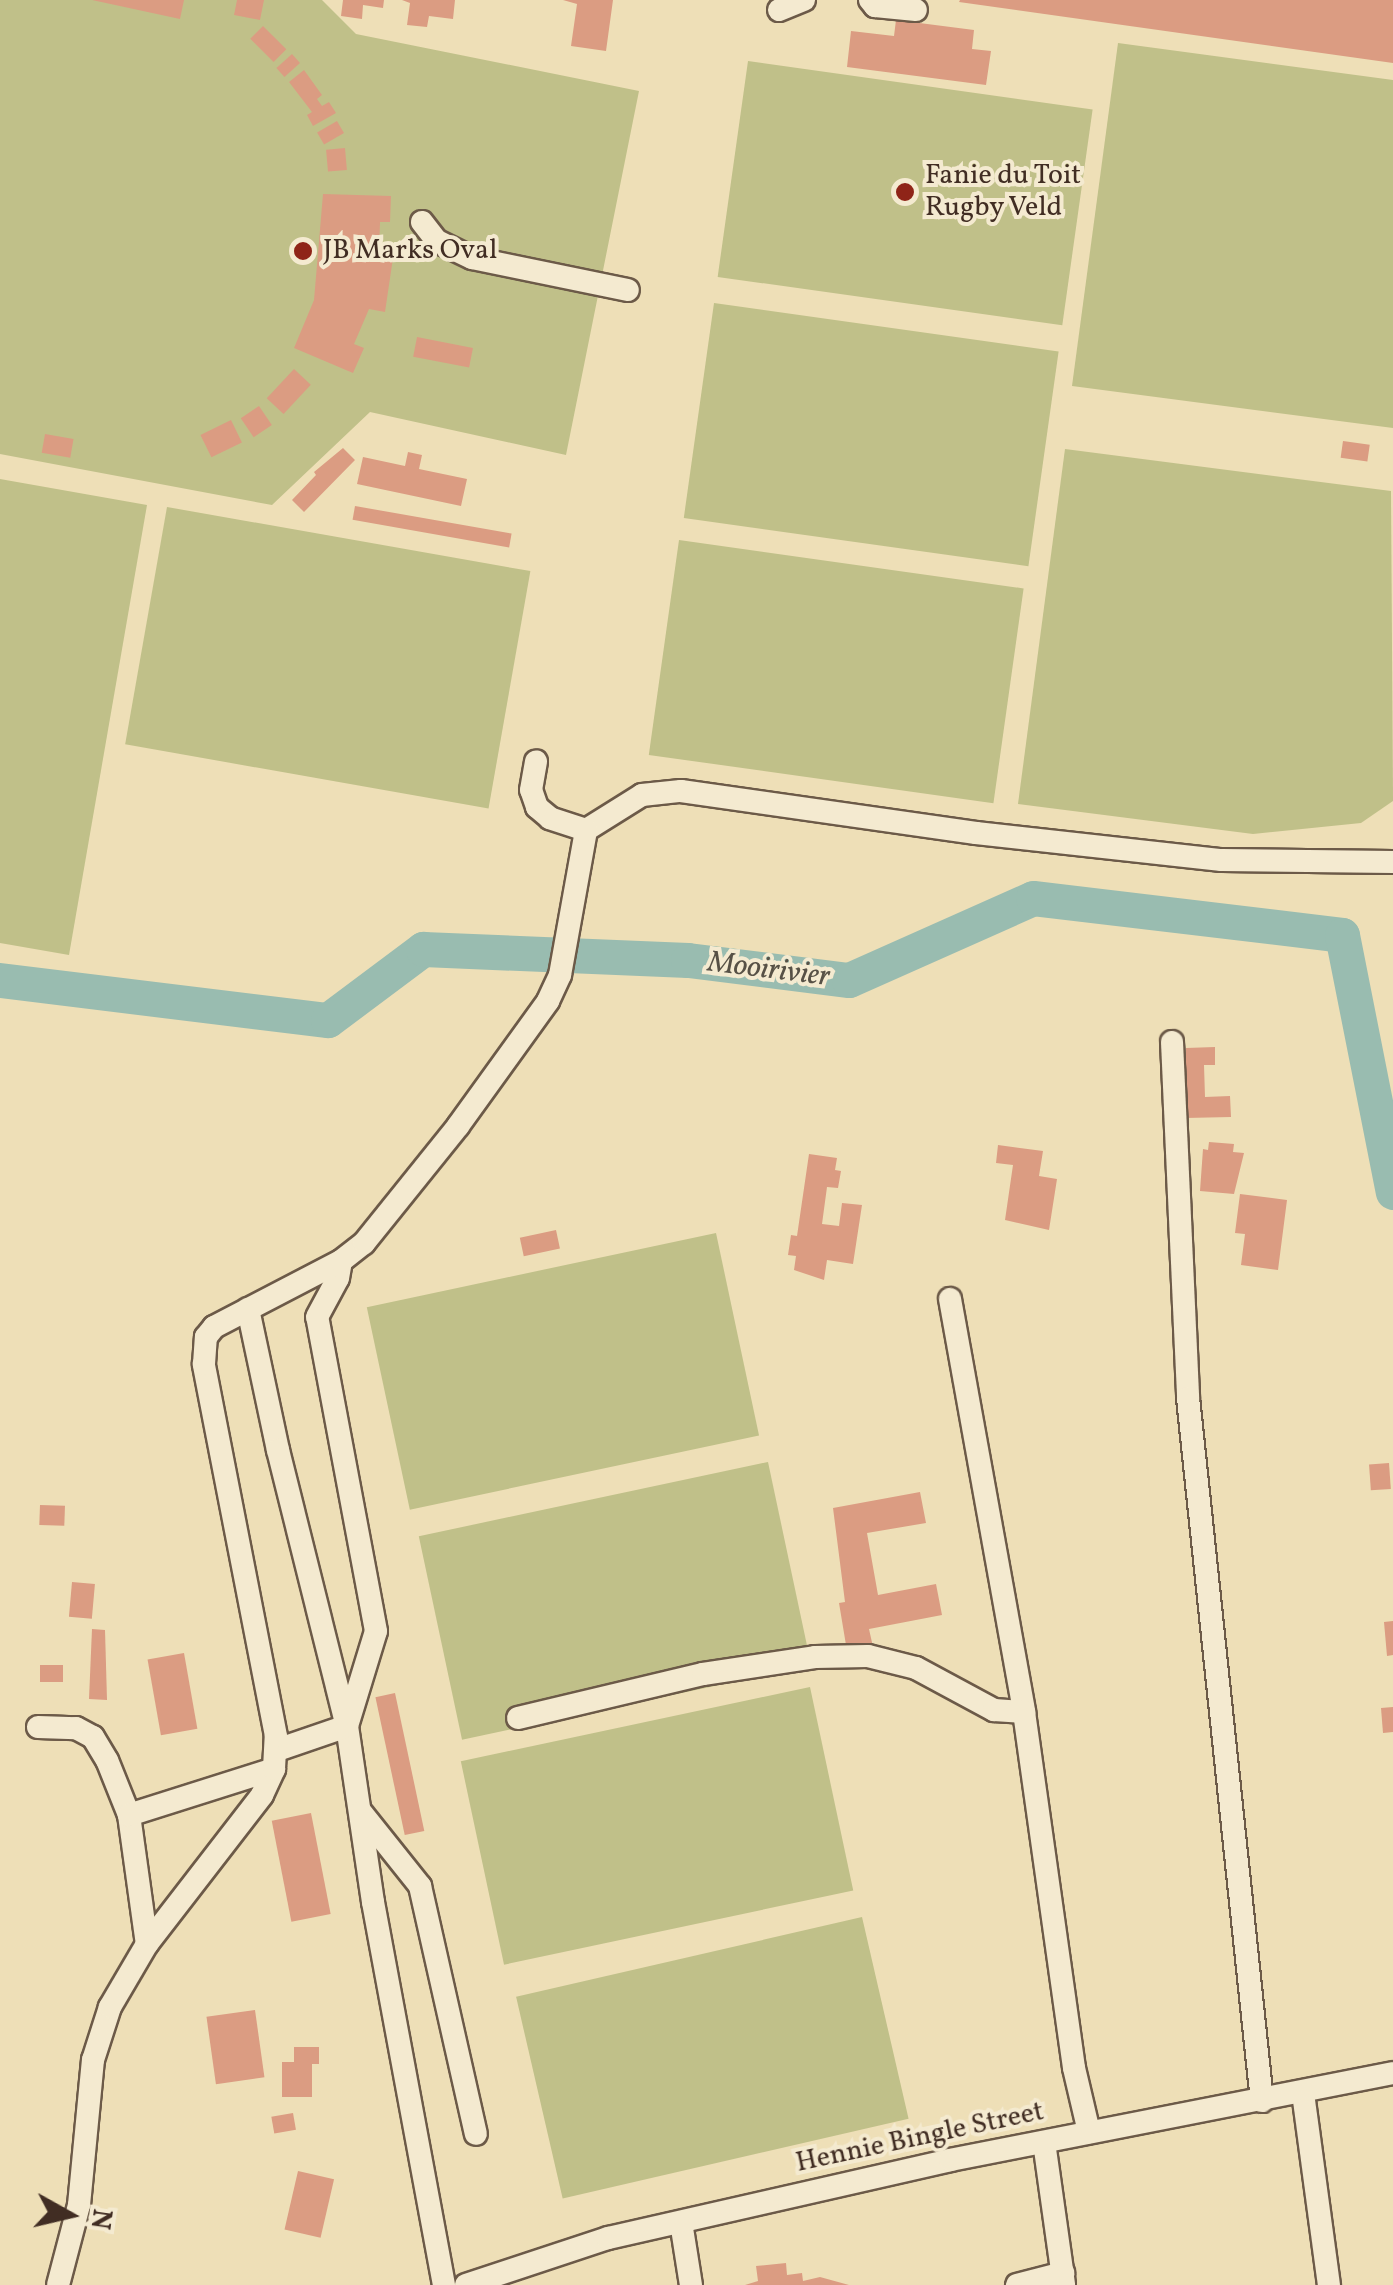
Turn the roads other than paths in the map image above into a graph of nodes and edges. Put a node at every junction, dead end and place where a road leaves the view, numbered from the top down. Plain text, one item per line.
1 (804, 0) edge
2 (870, 0) edge
3 (779, 10) dead end
4 (916, 10) dead end
5 (422, 222) dead end
6 (628, 290) dead end
7 (536, 761) dead end
8 (586, 830) junction
9 (1393, 862) edge
10 (1172, 1042) dead end
11 (341, 1261) junction
12 (950, 1298) dead end
13 (248, 1308) junction
14 (1024, 1712) junction
15 (518, 1718) dead end
16 (348, 1726) junction
17 (38, 1727) dead end
18 (276, 1759) junction
19 (361, 1812) junction
20 (129, 1815) junction
21 (147, 1944) junction
22 (1393, 2072) edge
23 (1304, 2094) junction
24 (1262, 2101) junction
25 (1089, 2132) junction
26 (476, 2134) dead end
27 (1044, 2142) junction
28 (681, 2222) junction
29 (1063, 2279) edge
30 (58, 2285) edge
31 (444, 2285) edge
32 (466, 2285) edge
33 (691, 2285) edge
34 (1016, 2285) edge
35 (1329, 2285) edge

1 - 3 street
2 - 4 street
5 - 6 street
7 - 8 street
8 - 9 street
8 - 11 street
10 - 24 street
11 - 13 street
11 - 16 street
12 - 14 street
13 - 16 street
13 - 18 street
14 - 15 street
14 - 25 street
16 - 18 street
16 - 19 street
17 - 20 street
18 - 20 street
18 - 21 street
19 - 26 street
19 - 31 street
20 - 21 street
21 - 30 street
22 - 23 street, Hennie Bingle Street
23 - 24 street, Hennie Bingle Street
23 - 35 street
24 - 25 street, Hennie Bingle Street
25 - 27 street, Hennie Bingle Street
27 - 28 street, Hennie Bingle Street
27 - 29 street
28 - 32 street, Hennie Bingle Street
28 - 33 street
29 - 34 street

